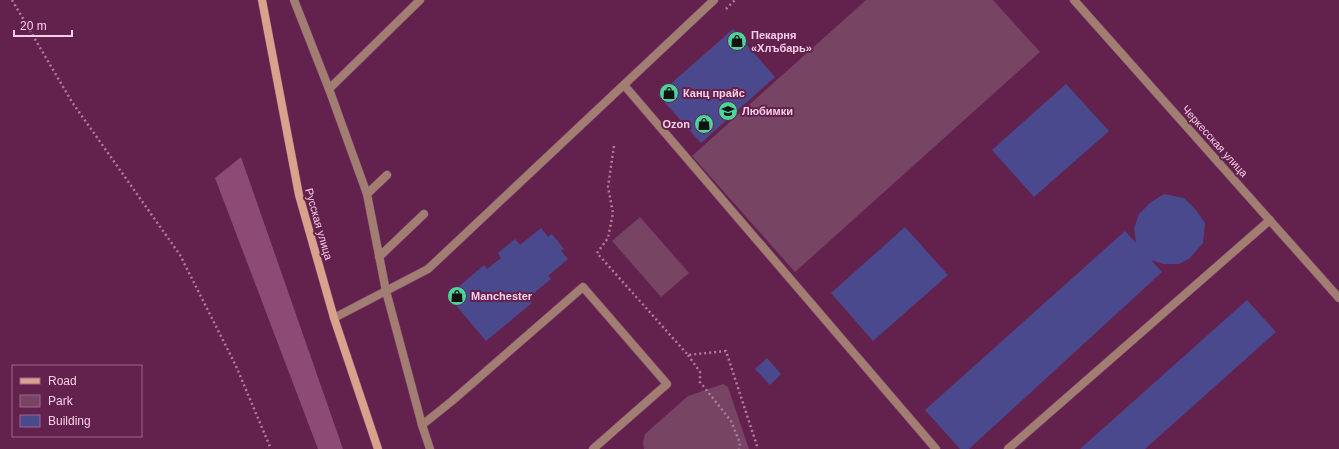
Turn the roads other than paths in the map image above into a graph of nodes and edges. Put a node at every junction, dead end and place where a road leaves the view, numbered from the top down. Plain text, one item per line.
1 (262, 0) edge
2 (294, 0) edge
3 (420, 0) edge
4 (714, 0) edge
5 (1074, 0) edge
6 (624, 84) junction
7 (329, 89) junction
8 (387, 175) dead end
9 (367, 194) junction
10 (424, 214) dead end
11 (1270, 220) junction
12 (379, 257) junction
13 (386, 291) junction
14 (1339, 298) edge
15 (334, 318) junction
16 (422, 425) junction
17 (378, 449) edge
18 (430, 449) edge
19 (592, 449) edge
20 (936, 449) edge
21 (1008, 449) edge

1 - 15 street, Русская улица
2 - 7 street
3 - 7 street
4 - 6 street
5 - 11 street, Черкесская улица
6 - 13 street
6 - 20 street
7 - 9 street
8 - 9 street
9 - 12 street
10 - 12 street
11 - 14 street, Черкесская улица
11 - 21 street
12 - 13 street
13 - 15 street
13 - 16 street
15 - 17 street, Русская улица
16 - 18 street
16 - 19 street

